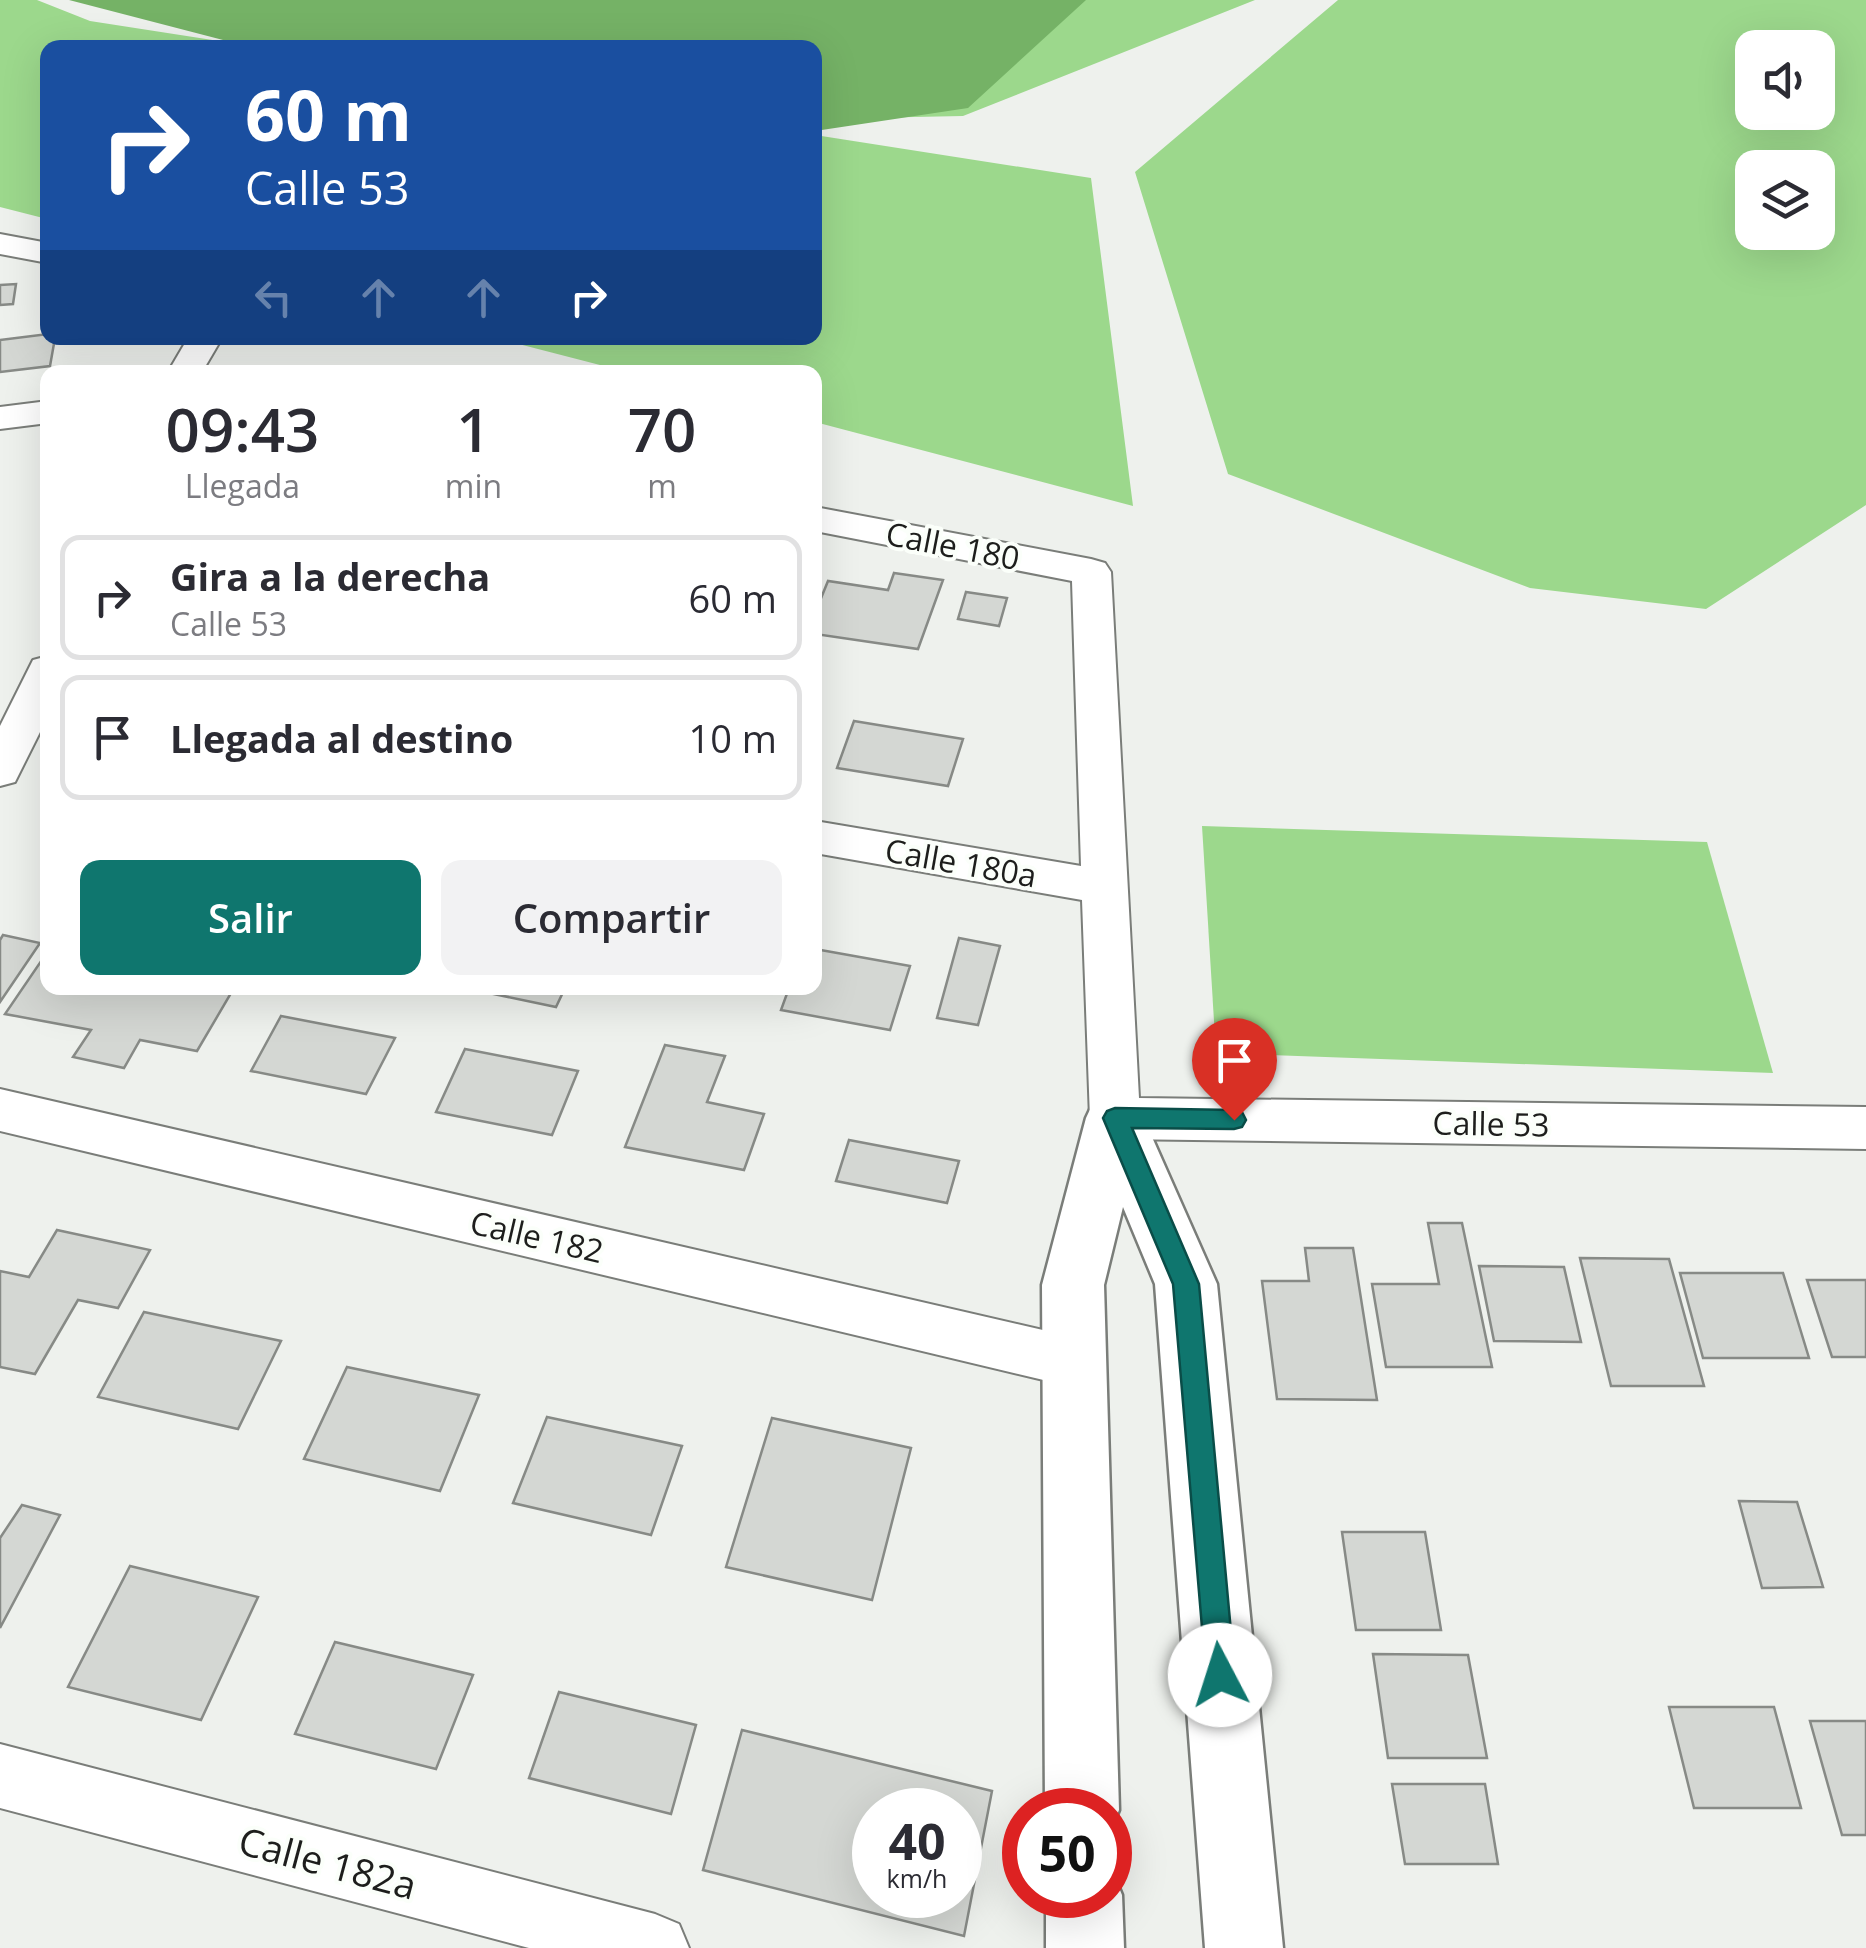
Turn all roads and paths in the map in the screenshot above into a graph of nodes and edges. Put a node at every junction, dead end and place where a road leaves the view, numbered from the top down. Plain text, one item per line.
1 (0, 244) edge
2 (40, 252) edge
3 (40, 413) edge
4 (0, 418) edge
5 (822, 520) edge
6 (32, 696) edge
7 (0, 772) edge
8 (822, 838) edge
9 (1106, 887) junction
10 (0, 1110) edge
11 (1115, 1118) junction
12 (1866, 1128) edge
13 (1073, 1362) junction
14 (0, 1776) edge
15 (1082, 1788) edge
16 (1084, 1918) edge
17 (656, 1948) edge
18 (1084, 1948) edge
19 (1244, 1948) edge

1 - 2 street
3 - 4 street
5 - 9 street, Calle 180
6 - 7 street
8 - 9 street, Calle 180a
9 - 11 street
10 - 13 street, Calle 182
11 - 12 street, Calle 53
11 - 13 main road
11 - 19 main road
13 - 15 main road
14 - 17 street, Calle 182a
16 - 18 main road

